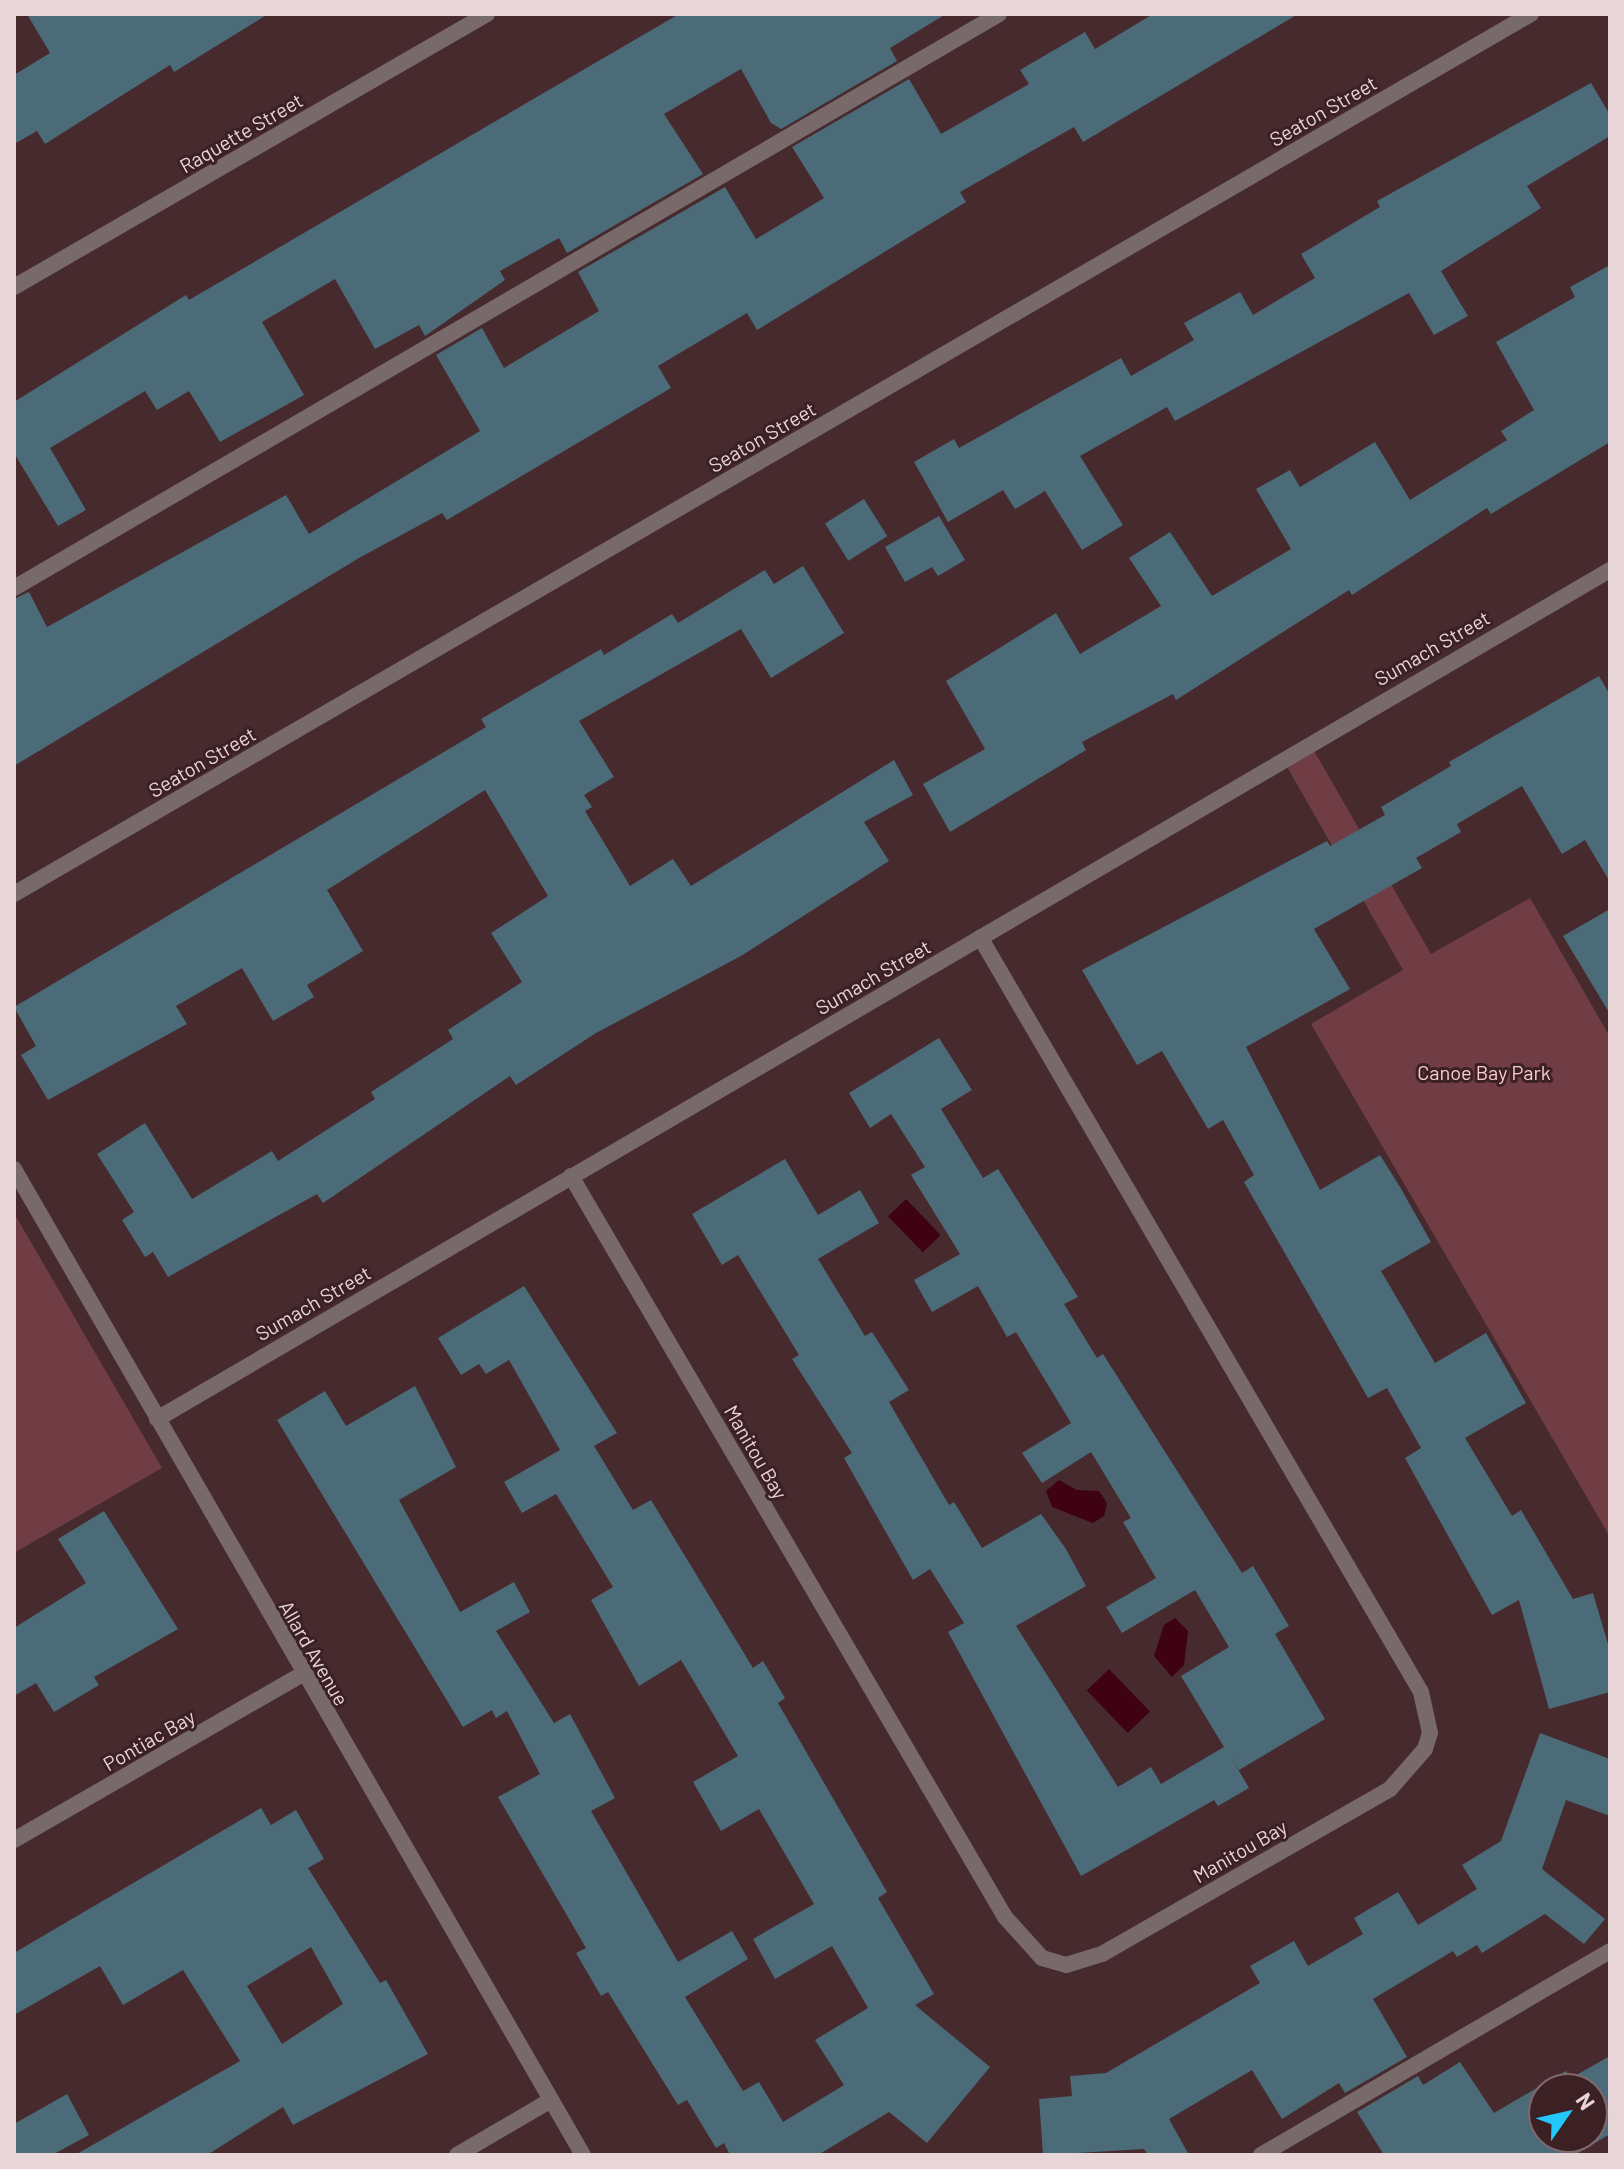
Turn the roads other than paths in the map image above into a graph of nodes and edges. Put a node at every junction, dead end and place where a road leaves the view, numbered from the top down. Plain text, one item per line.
1 (487, 14) edge
2 (999, 14) edge
3 (1531, 14) edge
4 (14, 287) edge
5 (1610, 570) edge
6 (14, 588) edge
7 (14, 894) edge
8 (980, 937) junction
9 (14, 1169) edge
10 (571, 1176) junction
11 (157, 1419) junction
12 (303, 1674) junction
13 (14, 1840) edge
14 (1610, 1951) edge
15 (551, 2100) junction
16 (457, 2155) edge
17 (583, 2155) edge
18 (1261, 2155) edge

1 - 4 street, Raquette Street
2 - 6 street
3 - 7 street, Seaton Street
5 - 8 street, Sumach Street
8 - 10 street, Sumach Street
8 - 10 street, Manitou Bay
9 - 11 street, Allard Avenue
10 - 11 street, Sumach Street
11 - 12 street, Allard Avenue
12 - 13 street, Pontiac Bay
12 - 15 street, Allard Avenue
14 - 18 street
15 - 16 street
15 - 17 street, Allard Avenue

